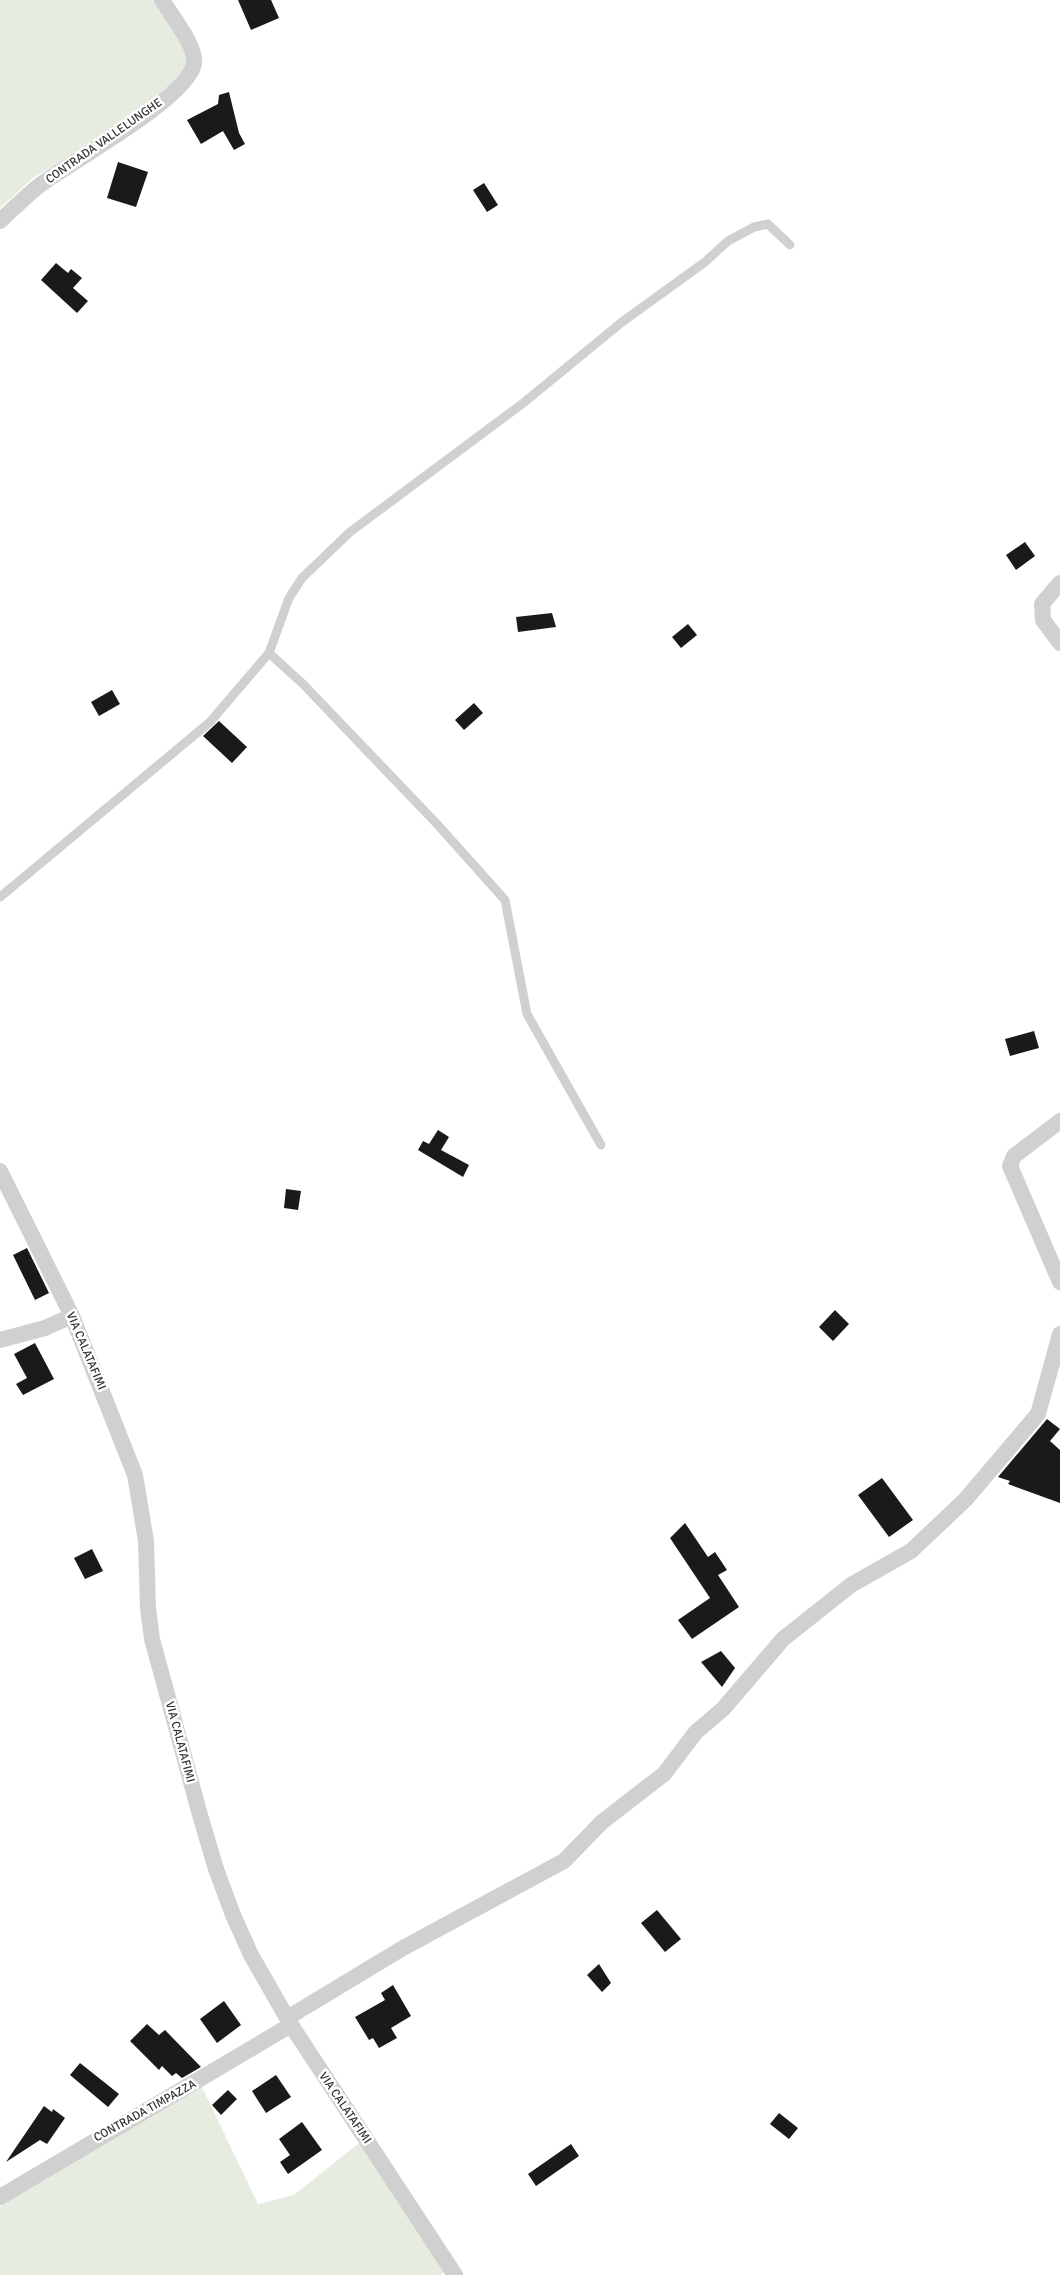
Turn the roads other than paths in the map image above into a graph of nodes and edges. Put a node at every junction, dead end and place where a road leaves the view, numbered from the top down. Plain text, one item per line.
1 (162, 0) edge
2 (0, 221) edge
3 (790, 245) dead end
4 (1060, 583) edge
5 (1060, 643) edge
6 (269, 653) junction
7 (0, 897) edge
8 (1060, 1121) edge
9 (601, 1145) dead end
10 (0, 1171) edge
11 (1060, 1282) edge
12 (72, 1316) junction
13 (1060, 1334) edge
14 (0, 1340) edge
15 (289, 2021) junction
16 (0, 2197) edge
17 (455, 2275) edge

1 - 2 street, CONTRADA VALLELUNGHE
3 - 6 lane
4 - 5 street
6 - 7 lane
6 - 9 lane
8 - 11 street
10 - 12 street, VIA CALATAFIMI
12 - 14 street
12 - 15 street, VIA CALATAFIMI
13 - 15 street, CONTRADA TIMPAZZA
15 - 16 street, CONTRADA TIMPAZZA
15 - 17 street, VIA CALATAFIMI

